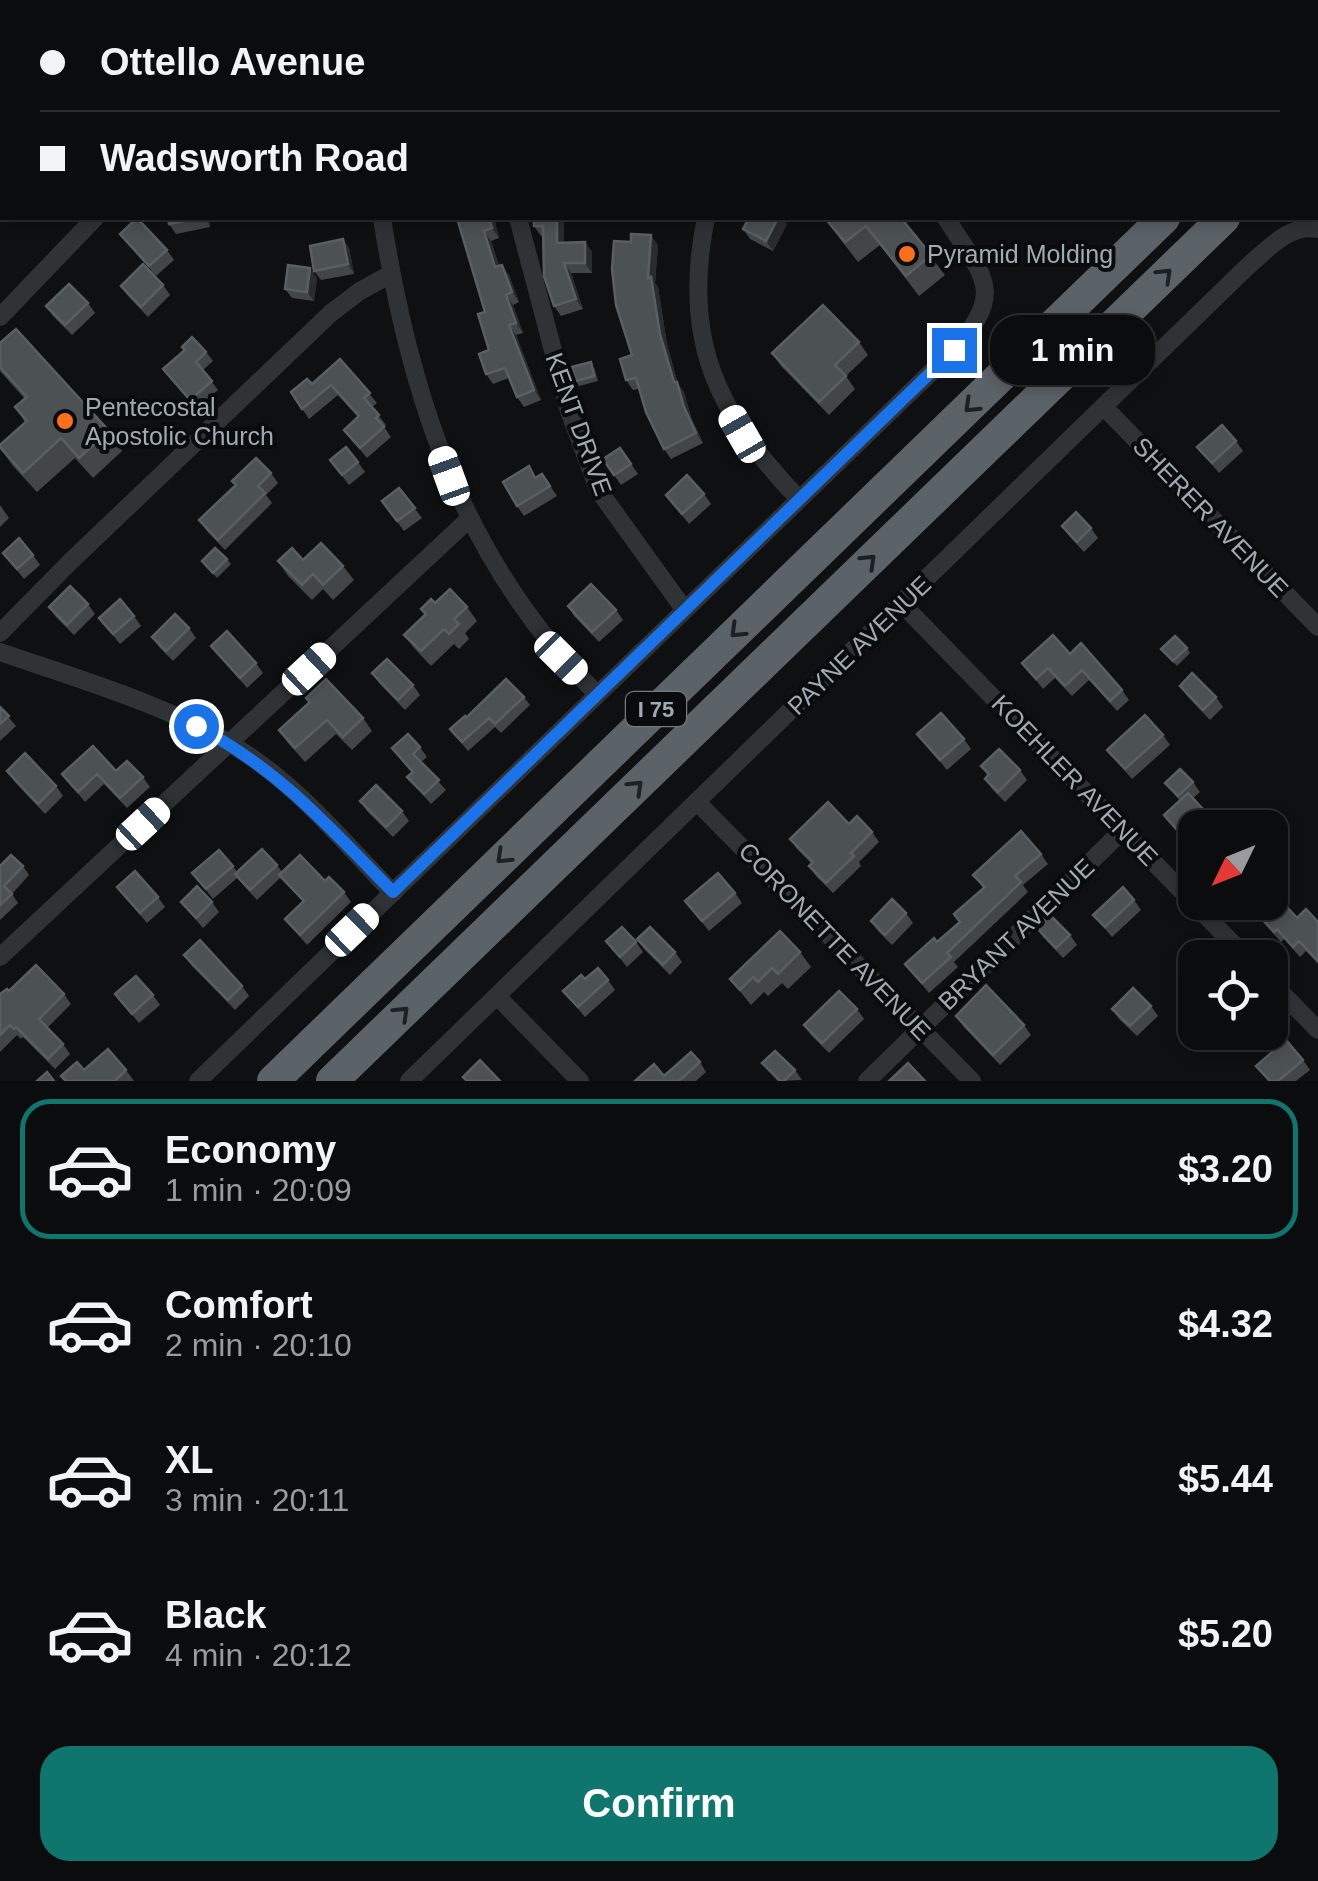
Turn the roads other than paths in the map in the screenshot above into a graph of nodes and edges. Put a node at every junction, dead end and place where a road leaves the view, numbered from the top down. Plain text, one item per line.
1 (94, 220) edge
2 (382, 220) edge
3 (519, 220) edge
4 (706, 220) edge
5 (947, 220) edge
6 (1162, 220) edge
7 (1222, 220) edge
8 (1318, 229) edge
9 (391, 274) junction
10 (0, 317) edge
11 (1105, 408) junction
12 (799, 499) junction
13 (468, 520) junction
14 (902, 604) junction
15 (684, 609) junction
16 (1318, 626) edge
17 (0, 633) edge
18 (0, 652) edge
19 (597, 694) junction
20 (229, 743) junction
21 (697, 802) junction
22 (1123, 830) junction
23 (393, 892) junction
24 (1230, 940) edge
25 (0, 957) edge
26 (497, 996) junction
27 (1288, 999) edge
28 (920, 1027) junction
29 (1318, 1030) edge
30 (198, 1081) edge
31 (273, 1081) edge
32 (332, 1081) edge
33 (409, 1081) edge
34 (580, 1081) edge
35 (867, 1081) edge
36 (972, 1081) edge

1 - 10 street
2 - 9 street
3 - 15 street, KENT DRIVE
4 - 12 street
5 - 12 street
6 -> 31 highway, I 75
32 -> 7 highway, I 75
8 - 11 street, PAYNE AVENUE
9 - 13 street
9 - 17 street
11 - 14 street, PAYNE AVENUE
11 - 16 street, SHERER AVENUE
12 - 15 street
13 - 19 street
13 - 20 street
14 - 21 street, PAYNE AVENUE
14 - 22 street, KOEHLER AVENUE
15 - 19 street
18 - 20 street
19 - 23 street
20 - 23 street
20 - 25 street
21 - 26 street, PAYNE AVENUE
21 - 28 street, CORONETTE AVENUE
22 - 24 street, KOEHLER AVENUE
22 - 28 street, BRYANT AVENUE
23 - 30 street
26 - 33 street, PAYNE AVENUE
26 - 34 street
27 - 29 street
28 - 35 street, BRYANT AVENUE
28 - 36 street, CORONETTE AVENUE

